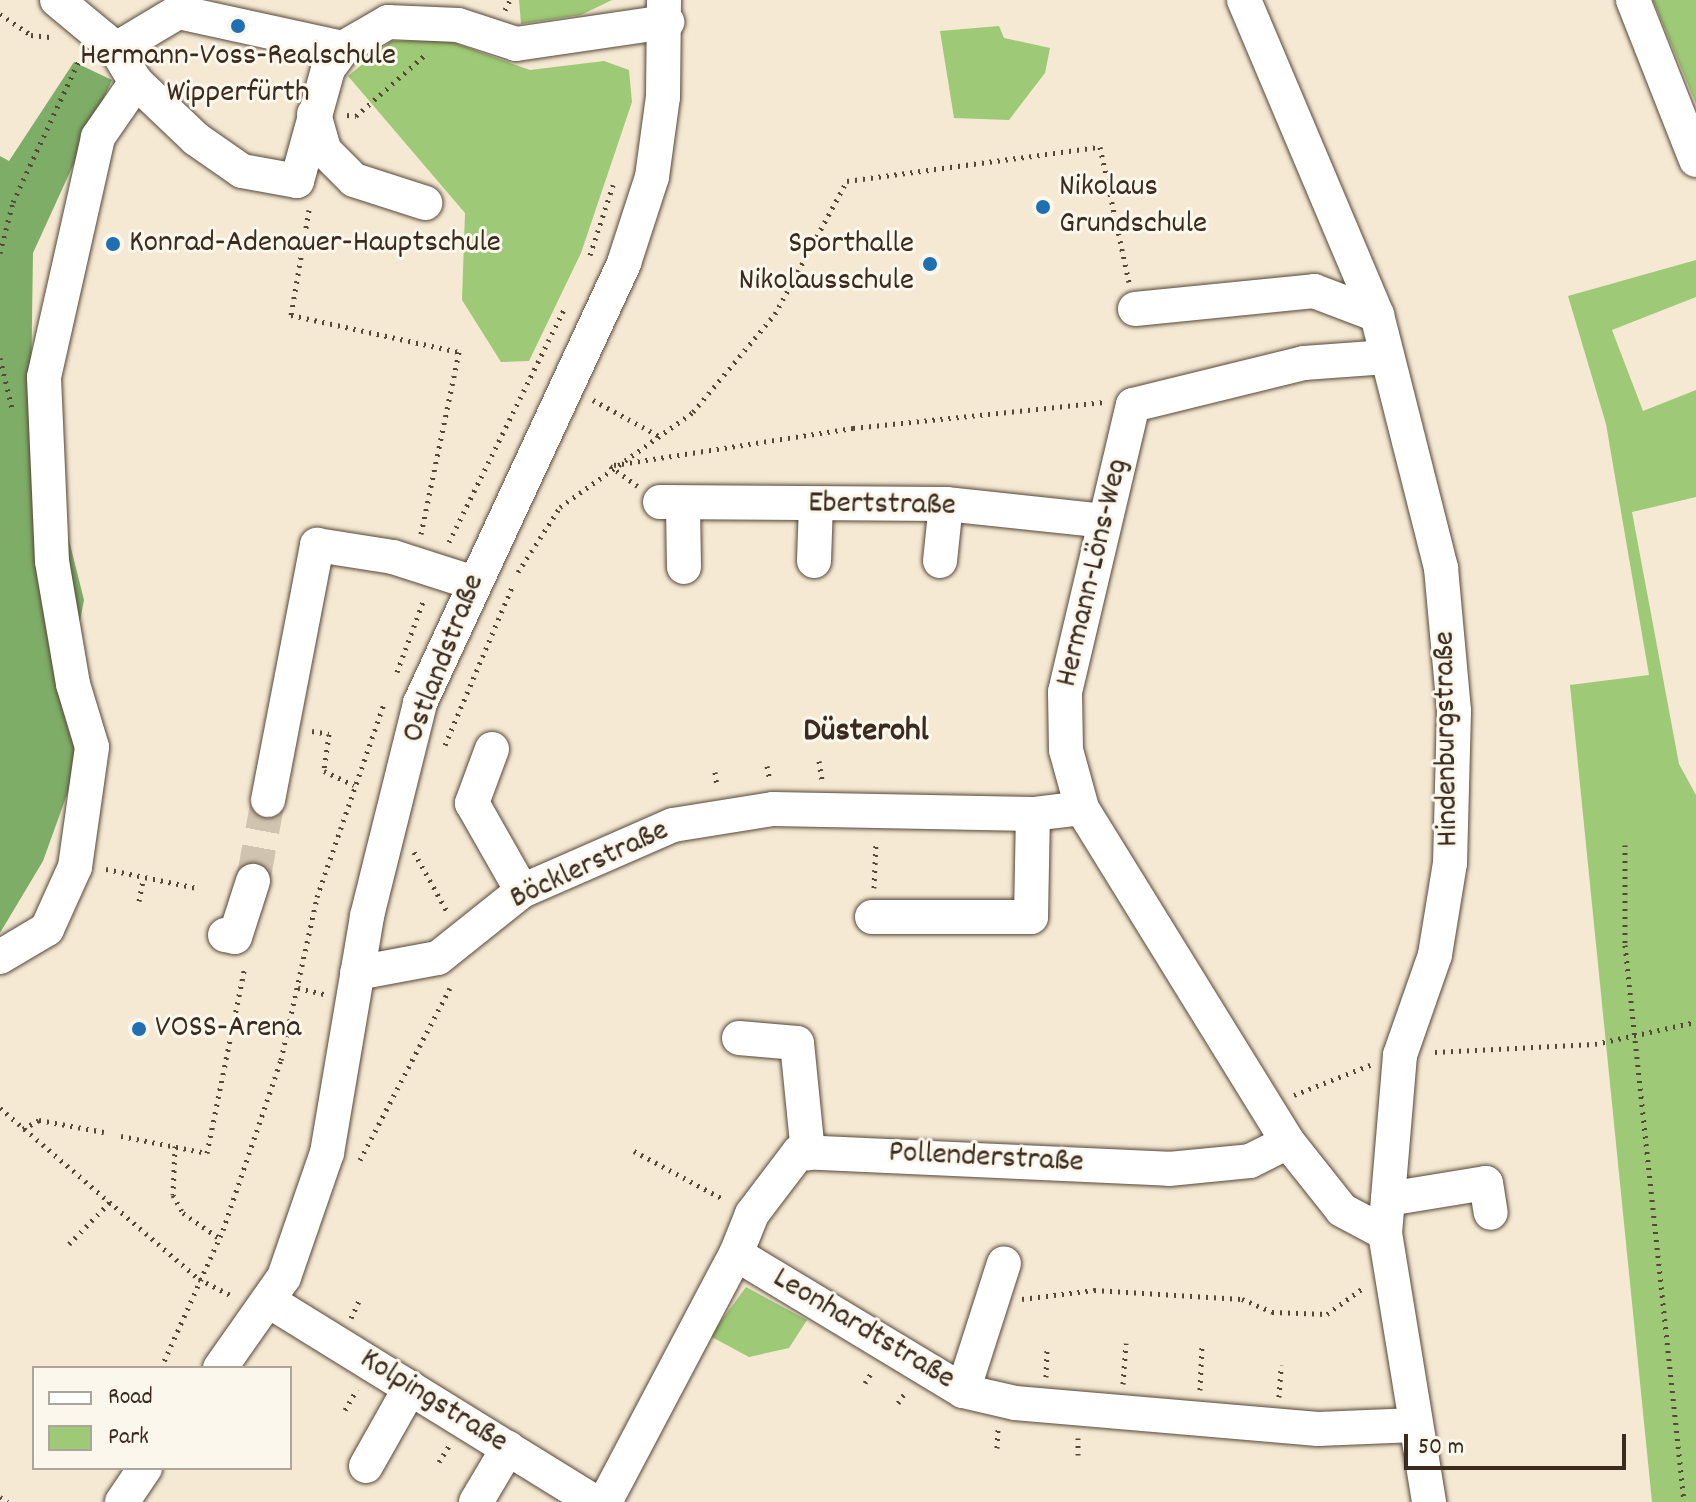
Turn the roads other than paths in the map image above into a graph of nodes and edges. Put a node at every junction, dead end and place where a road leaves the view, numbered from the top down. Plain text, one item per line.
1 (1244, 0) edge
2 (1633, 0) edge
3 (68, 8) edge
4 (665, 11) edge
5 (343, 48) junction
6 (116, 49) junction
7 (136, 82) junction
8 (314, 114) junction
9 (1696, 160) edge
10 (425, 203) dead end
11 (1135, 309) road end
12 (1377, 315) junction
13 (1387, 357) junction
14 (816, 504) junction
15 (946, 504) junction
16 (1104, 521) junction
17 (814, 561) dead end
18 (940, 561) dead end
19 (684, 567) dead end
20 (474, 583) junction
21 (492, 749) dead end
22 (268, 800) tunnel mouth
23 (1082, 808) junction
24 (1033, 814) junction
25 (253, 881) tunnel mouth
26 (522, 891) junction
27 (872, 917) dead end
28 (230, 936) road end
29 (0, 957) edge
30 (357, 973) junction
31 (739, 1038) dead end
32 (1288, 1142) junction
33 (808, 1153) junction
34 (1388, 1199) junction
35 (1491, 1213) dead end
36 (1385, 1233) junction
37 (736, 1254) junction
38 (1004, 1263) dead end
39 (269, 1301) junction
40 (221, 1366) edge
41 (410, 1388) junction
42 (963, 1391) junction
43 (1416, 1425) junction
44 (508, 1448) junction
45 (366, 1466) dead end
46 (144, 1470) edge
47 (122, 1502) edge
48 (476, 1502) edge
49 (595, 1502) edge
50 (605, 1502) edge
51 (1429, 1502) edge

1 - 12 street, Hindenburgstraße
2 - 9 street
3 - 6 street
4 - 5 street
4 - 20 street, Ostlandstraße
5 - 6 street
5 - 8 street
6 - 7 street
7 - 8 street
7 - 29 street
8 - 10 street
11 - 12 street
12 - 13 street, Hindenburgstraße
13 - 16 street, Hermann-Löns-Weg
13 - 34 street, Hindenburgstraße
14 - 15 street, Ebertstraße
14 - 17 street
14 - 19 street, Ebertstraße
15 - 16 street, Ebertstraße
15 - 18 street
16 - 23 street, Hermann-Löns-Weg
20 - 22 street
20 - 30 street, Ostlandstraße
21 - 26 street
23 - 24 street, Böcklerstraße
23 - 32 street, Hermann-Löns-Weg
24 - 26 street, Böcklerstraße
24 - 27 street
25 - 28 street
26 - 30 street, Böcklerstraße
30 - 39 street, Ostlandstraße
31 - 33 street
32 - 33 street, Pollenderstraße
32 - 36 street, Hermann-Löns-Weg
33 - 37 street
34 - 35 street
34 - 36 street, Hindenburgstraße
36 - 43 street, Hindenburgstraße
37 - 42 street, Leonhardtstraße
37 - 50 street, Leonhardtstraße
38 - 42 street
39 - 40 street, Ostlandstraße
39 - 41 street, Kolpingstraße
41 - 44 street, Kolpingstraße
41 - 45 street
42 - 43 street, Leonhardtstraße
43 - 51 street, Hindenburgstraße
44 - 48 street
44 - 49 street, Kolpingstraße
46 - 47 street

